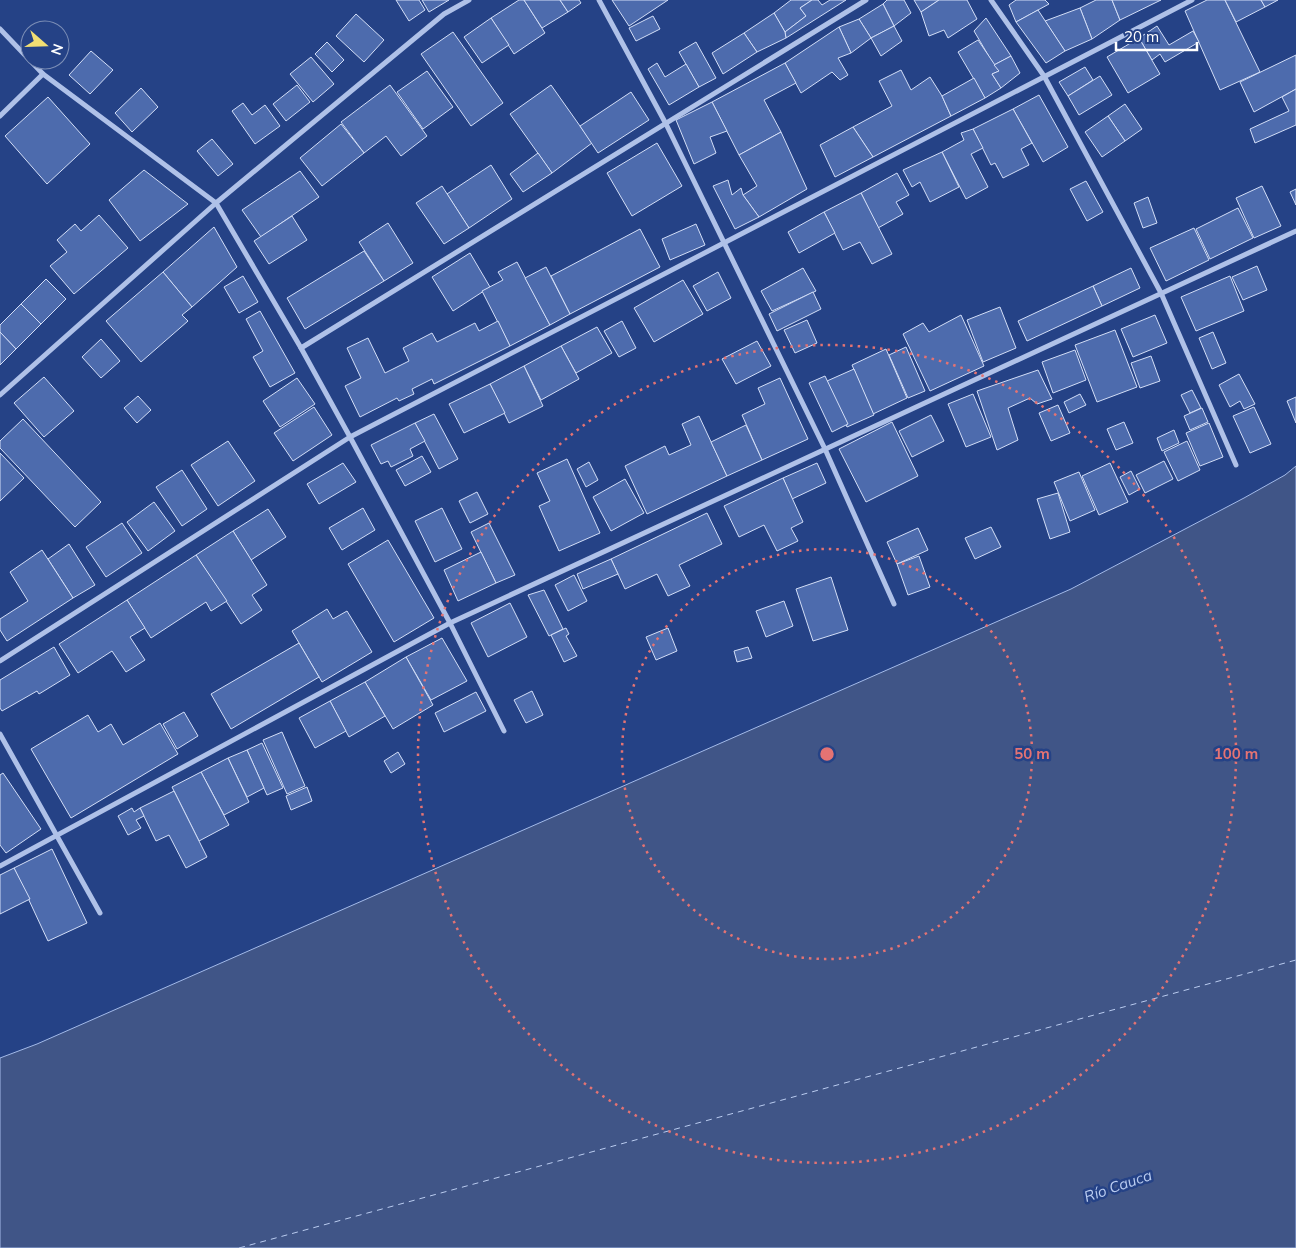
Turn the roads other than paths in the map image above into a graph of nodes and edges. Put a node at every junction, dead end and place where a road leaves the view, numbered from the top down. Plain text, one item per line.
1 (469, 0) edge
2 (599, 0) edge
3 (866, 0) edge
4 (990, 0) edge
5 (1192, 0) edge
6 (0, 29) edge
7 (43, 74) junction
8 (1044, 76) junction
9 (0, 116) edge
10 (666, 124) junction
11 (216, 202) junction
12 (1296, 231) edge
13 (724, 243) junction
14 (1162, 293) junction
15 (300, 348) junction
16 (0, 395) edge
17 (350, 437) junction
18 (825, 449) junction
19 (1236, 465) dead end
20 (894, 604) dead end
21 (450, 623) junction
22 (0, 661) edge
23 (504, 731) dead end
24 (0, 734) edge
25 (56, 836) junction
26 (0, 866) edge
27 (100, 913) dead end

1 - 11 street
2 - 10 street
3 - 10 street
4 - 8 street
5 - 8 street
6 - 7 street
7 - 9 street
7 - 11 street
8 - 13 street
8 - 14 street
10 - 13 street
10 - 15 street
11 - 15 street
11 - 16 street
12 - 14 street
13 - 17 street
13 - 18 street
14 - 18 street
14 - 19 street
15 - 17 street
17 - 21 street
17 - 22 street
18 - 20 street
18 - 21 street
21 - 23 street
21 - 25 street
24 - 25 street
25 - 26 street
25 - 27 street

